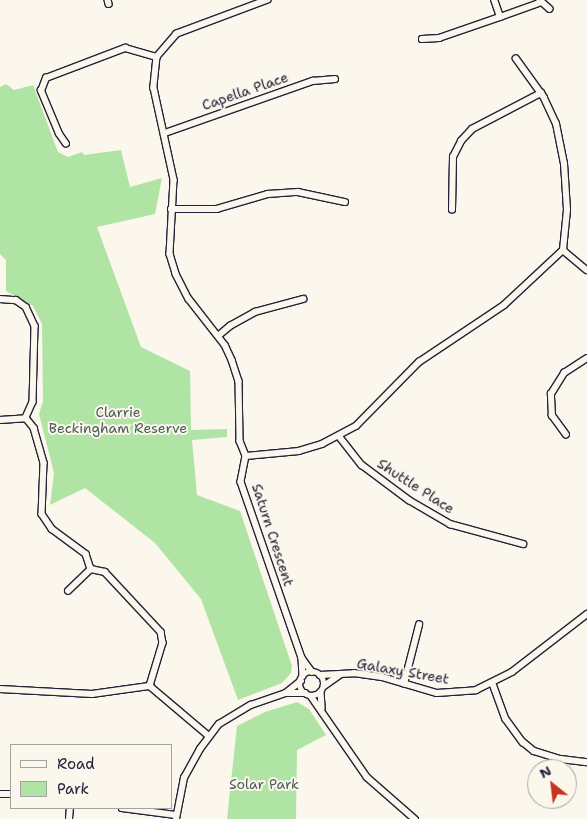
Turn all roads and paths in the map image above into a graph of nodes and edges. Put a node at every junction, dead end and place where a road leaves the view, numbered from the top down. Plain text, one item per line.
1 (268, 0) edge
2 (494, 0) edge
3 (540, 1) edge
4 (550, 9) dead end
5 (500, 16) junction
6 (422, 39) dead end
7 (157, 57) junction
8 (516, 59) dead end
9 (335, 79) dead end
10 (541, 93) junction
11 (164, 133) junction
12 (66, 144) dead end
13 (345, 202) dead end
14 (171, 209) junction
15 (452, 210) dead end
16 (563, 250) junction
17 (587, 270) edge
18 (303, 299) dead end
19 (0, 300) edge
20 (218, 336) junction
21 (587, 358) edge
22 (26, 418) junction
23 (0, 420) edge
24 (566, 435) dead end
25 (339, 436) junction
26 (246, 456) junction
27 (523, 544) dead end
28 (91, 569) junction
29 (68, 592) dead end
30 (587, 614) edge
31 (419, 624) dead end
32 (302, 658) junction
33 (312, 672) junction
34 (320, 675) junction
35 (340, 675) junction
36 (302, 678) junction
37 (404, 684) junction
38 (493, 684) junction
39 (150, 686) junction
40 (0, 689) edge
41 (322, 689) junction
42 (286, 693) junction
43 (308, 694) junction
44 (322, 708) junction
45 (209, 736) junction
46 (587, 762) edge
47 (128, 809) edge
48 (176, 817) edge
49 (415, 819) edge

1 - 7 street
2 - 5 street
3 - 4 street
3 - 5 street
5 - 6 street
7 - 11 street, Saturn Crescent
7 - 12 street
8 - 10 street
9 - 11 street, Capella Place
10 - 15 street
10 - 16 street
11 - 14 street, Saturn Crescent
13 - 14 street
14 - 20 street, Saturn Crescent
16 - 17 street
16 - 25 street
18 - 20 street
19 - 22 street
20 - 26 street, Saturn Crescent
21 - 24 street
22 - 23 street
22 - 28 street
25 - 26 street
25 - 27 street, Shuttle Place
26 - 32 street, Saturn Crescent
28 - 29 street
28 - 39 street
30 - 38 street, Galaxy Street
31 - 37 street
32 - 33 street, Saturn Crescent
32 - 36 street, Saturn Crescent
33 - 34 street
33 - 36 street
34 - 35 street, Galaxy Street
34 - 41 street
35 - 37 street, Galaxy Street
35 - 41 street, Galaxy Street
36 - 42 street
36 - 43 street, Saturn Crescent
37 - 38 street, Galaxy Street
38 - 46 street
39 - 40 street
39 - 45 street
41 - 43 street, Galaxy Street
41 - 44 street
42 - 43 street
42 - 45 street
43 - 44 street
44 - 49 street
45 - 48 street
47 - 48 street

